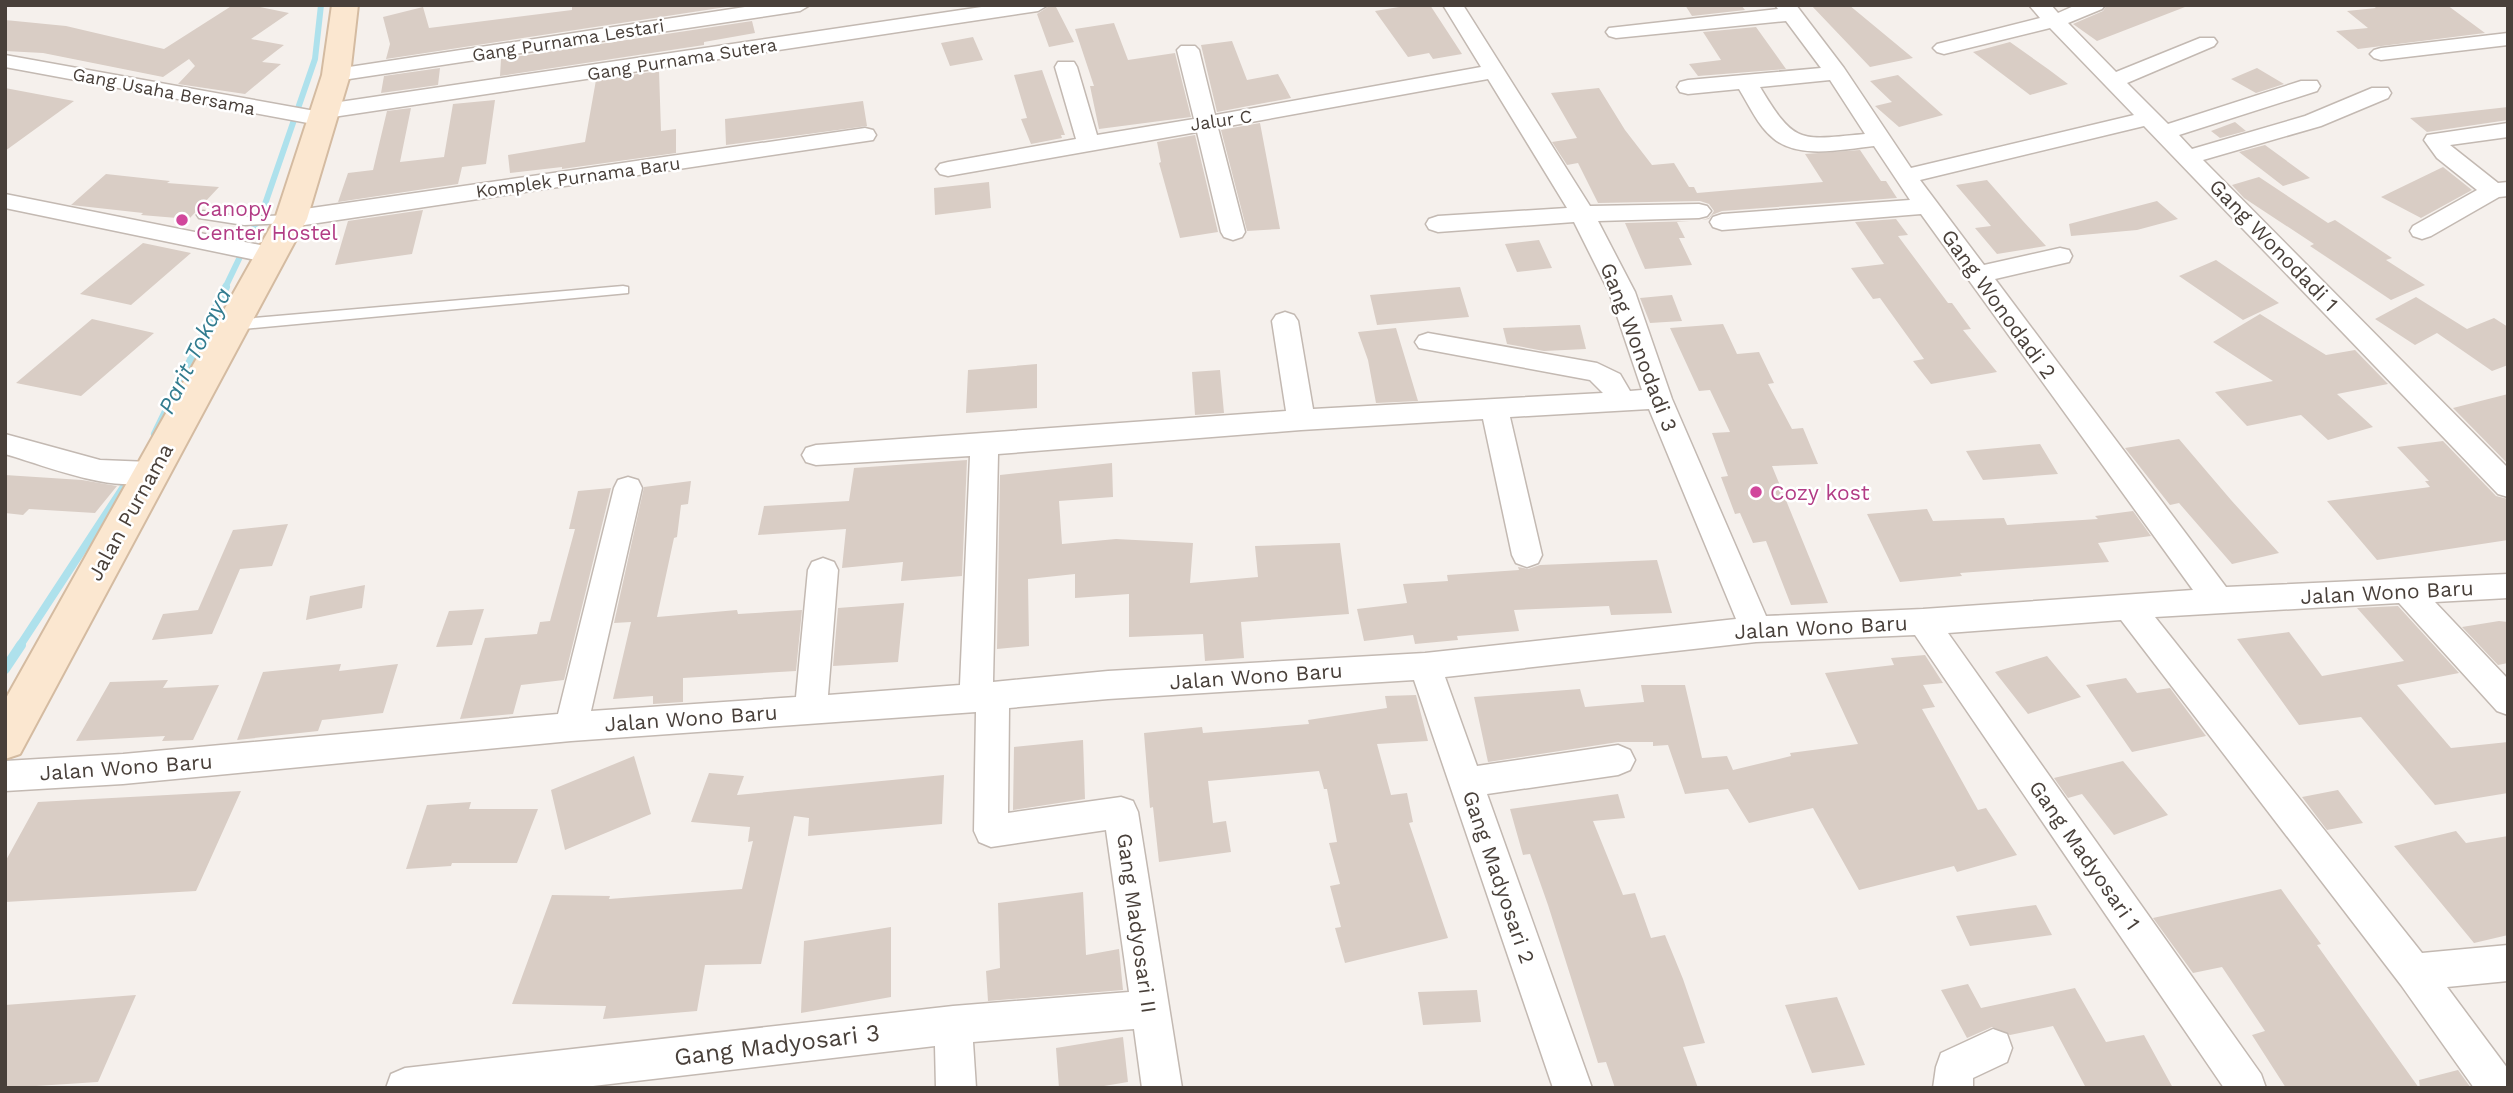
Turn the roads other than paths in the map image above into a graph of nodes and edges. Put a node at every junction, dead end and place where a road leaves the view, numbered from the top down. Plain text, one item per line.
1 (345, 5) edge
2 (800, 5) edge
3 (1038, 5) edge
4 (1453, 5) edge
5 (2095, 5) edge
6 (1788, 10) edge
7 (2047, 13) edge
8 (1616, 32) dead end
9 (2508, 39) edge
10 (2207, 42) dead end
11 (1944, 48) dead end
12 (1188, 50) dead end
13 (2381, 54) dead end
14 (5, 61) edge
15 (1066, 67) dead end
16 (1493, 71) junction
17 (1836, 73) junction
18 (336, 75) junction
19 (2113, 81) junction
20 (1746, 82) junction
21 (2309, 86) dead end
22 (1688, 87) dead end
23 (2380, 93) dead end
24 (310, 115) junction
25 (1206, 121) junction
26 (2157, 126) junction
27 (2508, 130) edge
28 (865, 135) dead end
29 (1881, 139) junction
30 (1088, 143) junction
31 (2188, 157) junction
32 (948, 169) dead end
33 (1905, 176) junction
34 (2500, 190) edge
35 (5, 201) edge
36 (1927, 206) junction
37 (1699, 211) dead end
38 (1583, 214) junction
39 (203, 215) dead end
40 (1722, 222) dead end
41 (1438, 224) dead end
42 (2422, 231) dead end
43 (1233, 232) dead end
44 (272, 237) junction
45 (2060, 256) dead end
46 (1978, 275) junction
47 (623, 290) dead end
48 (1285, 321) dead end
49 (232, 325) junction
50 (1428, 342) dead end
51 (1658, 399) junction
52 (1622, 401) junction
53 (1494, 408) junction
54 (1301, 419) junction
55 (5, 444) edge
56 (984, 445) junction
57 (816, 455) dead end
58 (147, 473) junction
59 (2508, 486) edge
60 (628, 488) dead end
61 (1527, 555) dead end
62 (823, 570) dead end
63 (2508, 586) edge
64 (2406, 591) junction
65 (2218, 600) junction
66 (2128, 607) junction
67 (1923, 622) junction
68 (1756, 629) junction
69 (1425, 666) junction
70 (985, 697) junction
71 (2508, 701) edge
72 (811, 710) junction
73 (571, 727) junction
74 (5, 741) edge
75 (1618, 760) dead end
76 (5, 776) edge
77 (1466, 782) junction
78 (2508, 963) edge
79 (2414, 972) junction
80 (1149, 1009) junction
81 (953, 1025) junction
82 (1993, 1048) dead end
83 (405, 1088) edge
84 (956, 1088) edge
85 (1162, 1088) edge
86 (1573, 1088) edge
87 (1953, 1088) edge
88 (2247, 1088) edge
89 (2498, 1088) edge

1 - 18 street, Jalan Purnama
2 - 18 street, Gang Purnama Lestari
3 - 24 street, Gang Purnama Sutera
4 - 16 street, Gang Wonodadi 3
5 - 7 street
6 - 8 street
6 - 17 street, Gang Wonodadi 2
7 - 11 street
7 - 19 street, Gang Wonodadi 1
9 - 13 street
10 - 19 street
12 - 25 street
14 - 24 street, Gang Usaha Bersama
15 - 30 street
16 - 25 street, Jalur C
16 - 38 street, Gang Wonodadi 3
17 - 20 street
17 - 29 street, Gang Wonodadi 2
18 - 24 street, Jalan Purnama
19 - 26 street, Gang Wonodadi 1
20 - 22 street
20 - 29 street
21 - 26 street
23 - 31 street
24 - 44 street, Jalan Purnama
25 - 30 street, Jalur C
25 - 43 street
26 - 31 street, Gang Wonodadi 1
26 - 33 street
27 - 34 street
28 - 44 street, Komplek Purnama Baru
29 - 33 street, Gang Wonodadi 2
30 - 32 street, Jalur C
31 - 59 street, Gang Wonodadi 1
33 - 36 street, Gang Wonodadi 2
34 - 42 street
35 - 44 street
36 - 40 street
36 - 46 street, Gang Wonodadi 2
37 - 38 street
38 - 41 street
38 - 51 street, Gang Wonodadi 3
39 - 44 lane
44 - 49 street, Jalan Purnama
45 - 46 street
46 - 65 street, Gang Wonodadi 2
47 - 49 lane
48 - 54 street
49 - 58 street, Jalan Purnama
50 - 52 street
51 - 52 street
51 - 68 street, Gang Wonodadi 3
52 - 53 street
53 - 54 street
53 - 61 street
54 - 56 street
55 - 58 street
56 - 57 street
56 - 70 street
58 - 74 street, Jalan Purnama
60 - 73 street
62 - 72 street
63 - 64 street, Jalan Wono Baru
64 - 65 street, Jalan Wono Baru
64 - 71 street
65 - 66 street, Jalan Wono Baru
66 - 67 street, Jalan Wono Baru
66 - 79 street
67 - 68 street, Jalan Wono Baru
67 - 88 street, Gang Madyosari 1
68 - 69 street, Jalan Wono Baru
69 - 70 street, Jalan Wono Baru
69 - 77 street, Gang Madyosari 2
70 - 72 street, Jalan Wono Baru
70 - 80 street, Gang Madyosari II
72 - 73 street, Jalan Wono Baru
73 - 76 street, Jalan Wono Baru
75 - 77 street
77 - 86 street, Gang Madyosari 2
78 - 79 street
79 - 89 street
80 - 81 street, Gang Madyosari 3
80 - 85 street, Gang Madyosari II
81 - 83 street, Gang Madyosari 3
81 - 84 street
82 - 87 street

